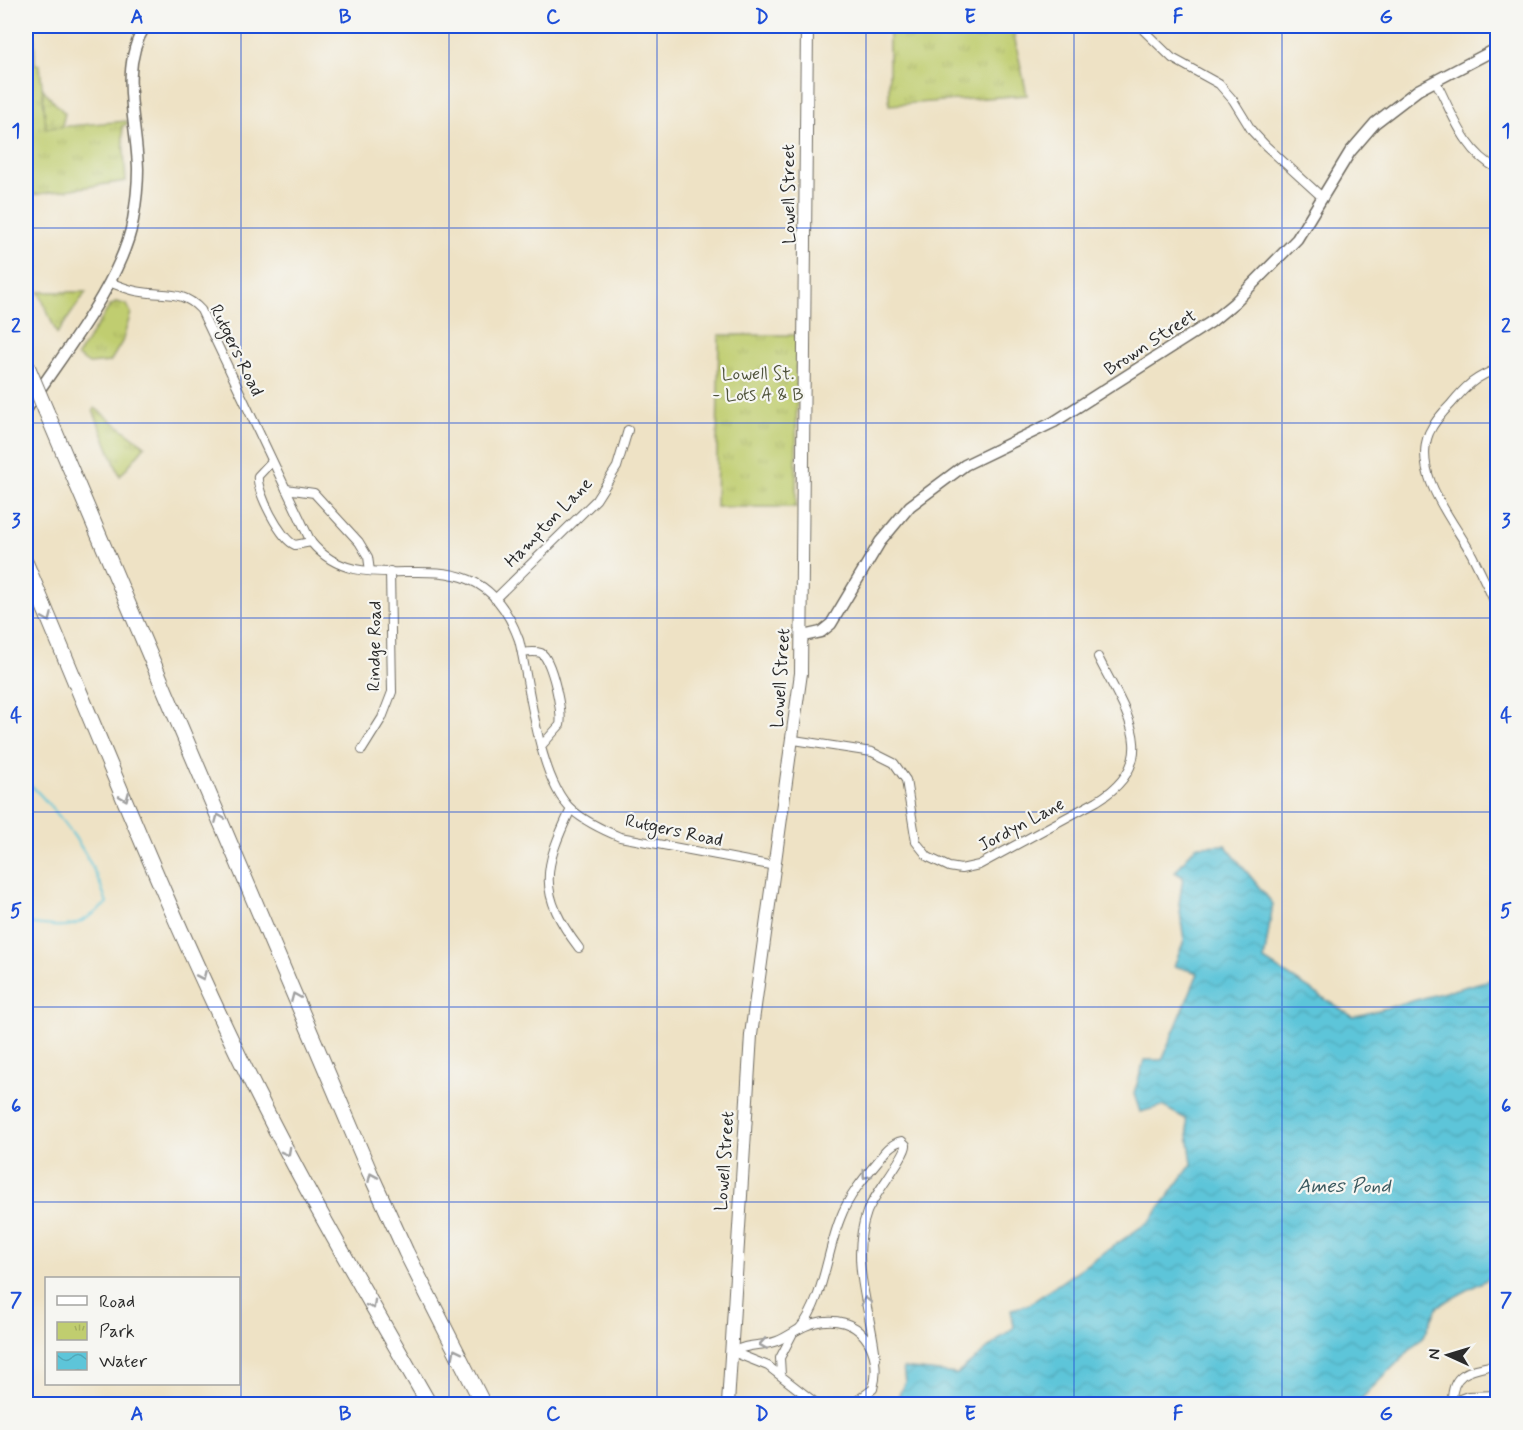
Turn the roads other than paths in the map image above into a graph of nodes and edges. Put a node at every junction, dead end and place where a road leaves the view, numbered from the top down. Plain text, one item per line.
1 (145, 26) edge
2 (807, 26) edge
3 (1116, 26) edge
4 (1124, 26) edge
5 (1139, 26) edge
6 (1497, 48) edge
7 (1435, 80) junction
8 (1497, 170) edge
9 (1323, 198) junction
10 (110, 282) junction
11 (26, 364) edge
12 (1497, 369) edge
13 (26, 410) edge
14 (628, 430) dead end
15 (272, 461) junction
16 (286, 489) junction
17 (311, 542) junction
18 (26, 564) edge
19 (370, 571) junction
20 (390, 572) junction
21 (495, 599) junction
22 (1497, 610) edge
23 (803, 636) junction
24 (522, 653) junction
25 (1098, 657) dead end
26 (794, 740) junction
27 (542, 745) junction
28 (362, 750) dead end
29 (571, 809) junction
30 (775, 866) junction
31 (579, 948) dead end
32 (797, 1330) junction
33 (733, 1352) junction
34 (876, 1359) junction
35 (405, 1363) junction
36 (1497, 1364) edge
37 (781, 1376) junction
38 (873, 1389) junction
39 (1497, 1395) edge
40 (1449, 1402) edge
41 (424, 1404) edge
42 (429, 1404) edge
43 (483, 1404) edge
44 (728, 1404) edge
45 (817, 1404) edge
46 (852, 1404) edge
47 (868, 1404) edge

1 - 10 street
2 - 23 main road, Lowell Street
3 - 4 street
5 - 9 street
6 - 7 street, Brown Street
7 - 8 street
7 - 9 street, Brown Street
9 - 23 street, Brown Street
10 - 13 street
10 - 15 street, Rutgers Road
43 -> 11 highway, bridge
12 - 22 street
14 - 21 street, Hampton Lane
15 - 16 street, Rutgers Road
15 - 17 street, Rutgers Road
16 - 17 street, Rutgers Road
16 - 19 street
17 - 19 street, Rutgers Road
18 -> 35 highway
19 - 20 street, Rutgers Road
20 - 21 street, Rutgers Road
20 - 28 street, Rindge Road
21 - 24 street, Rutgers Road
23 - 26 main road, Lowell Street
24 - 27 street, Rutgers Road
24 - 27 street
25 - 26 street, Jordyn Lane
26 - 30 main road, Lowell Street
27 - 29 street, Rutgers Road
29 - 30 street, Rutgers Road
29 - 31 street
30 - 33 main road, Lowell Street
32 -> 33 street
32 - 34 street
34 -> 32 street
32 - 37 street
33 - 37 street
33 - 44 main road, Lowell Street
34 - 38 street
35 - 41 highway
35 - 42 highway
36 - 40 street
37 - 45 street
38 - 46 street
38 - 47 street
39 - 40 street

